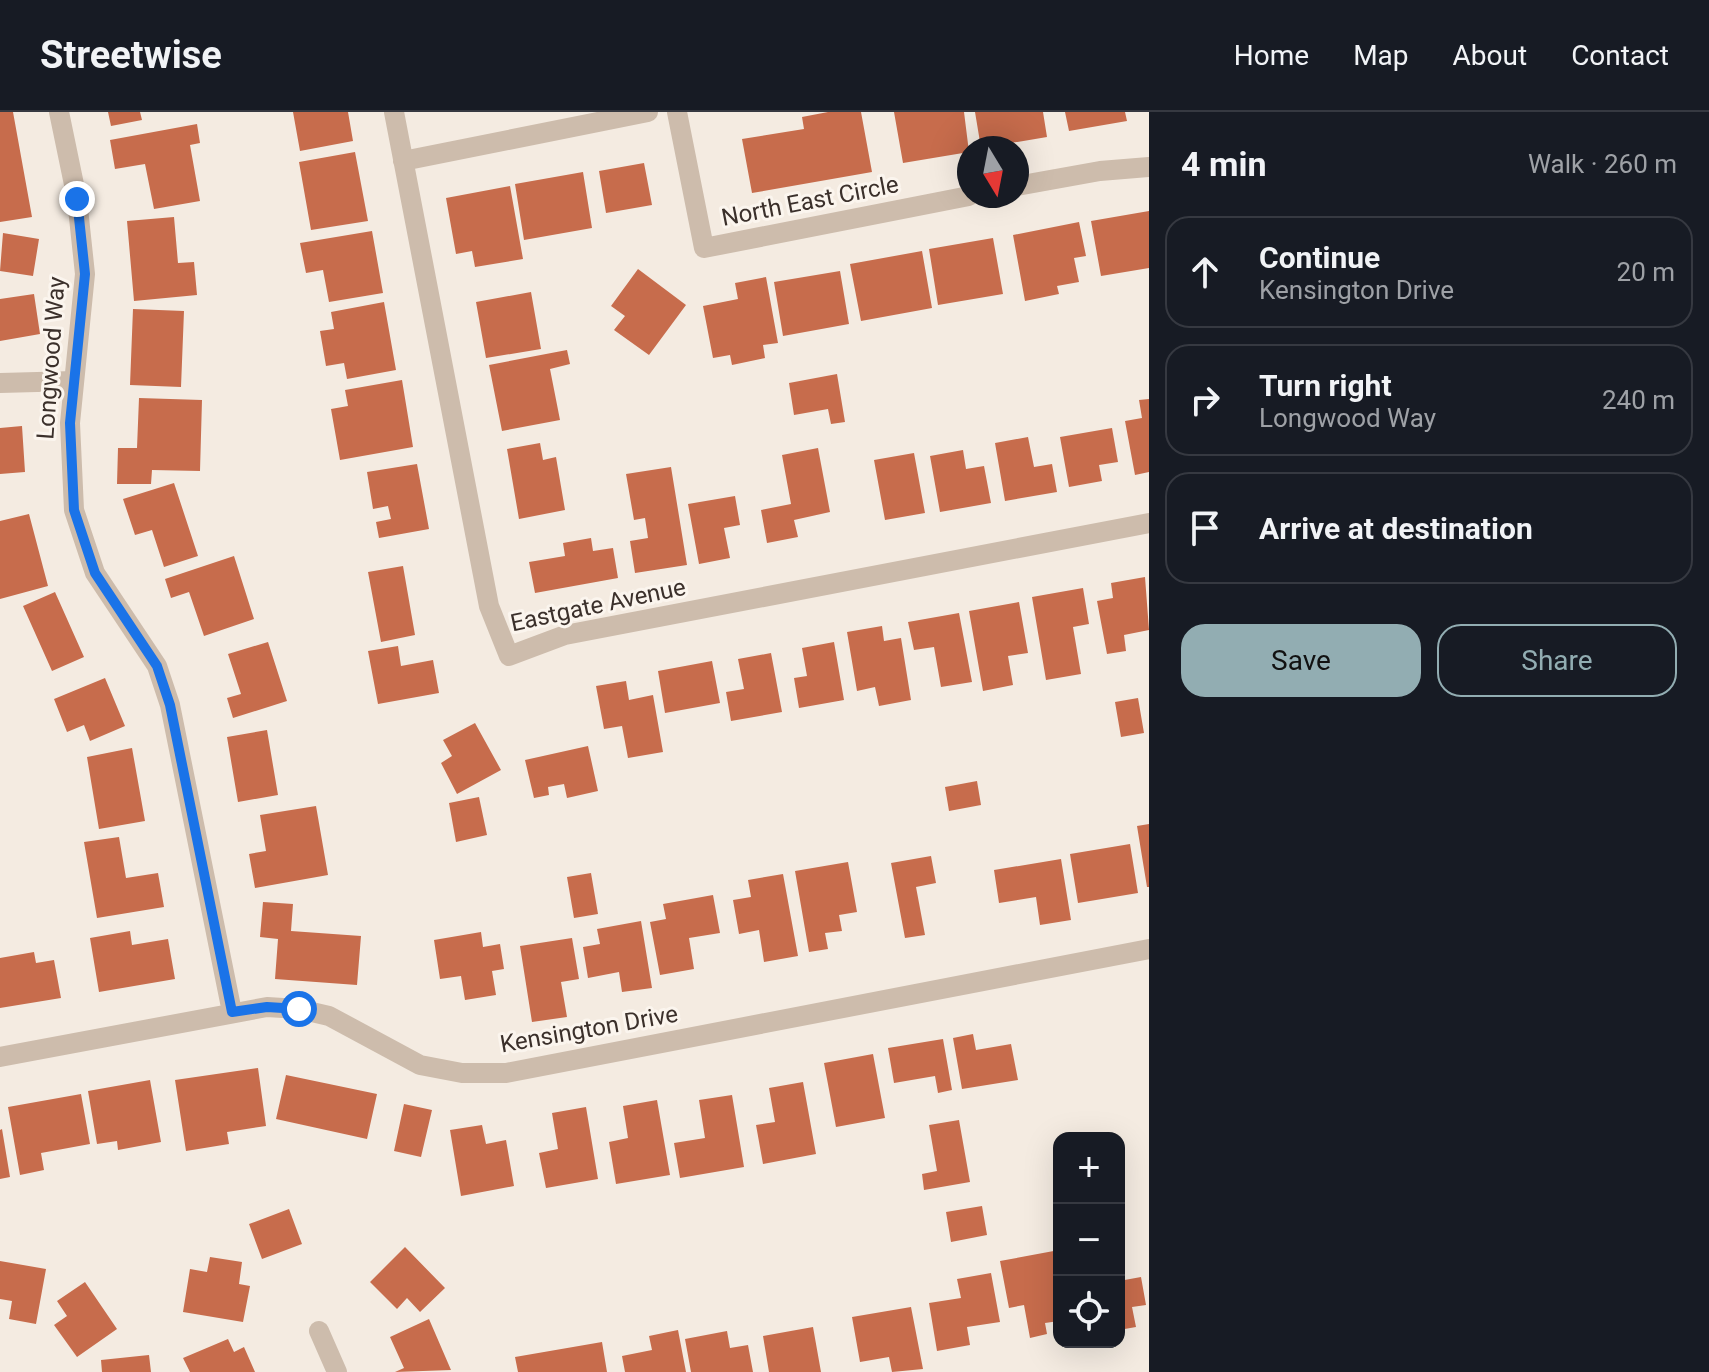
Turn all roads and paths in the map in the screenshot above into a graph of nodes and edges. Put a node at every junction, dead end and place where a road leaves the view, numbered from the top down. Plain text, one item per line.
1 (59, 112) edge
2 (394, 112) edge
3 (648, 112) edge
4 (677, 112) edge
5 (403, 161) junction
6 (1149, 167) edge
7 (1029, 184) edge
8 (957, 198) edge
9 (74, 381) junction
10 (0, 383) edge
11 (1149, 523) edge
12 (1149, 949) edge
13 (232, 1012) junction
14 (0, 1057) edge
15 (319, 1331) dead end
16 (337, 1372) edge

1 - 9 street, Longwood Way
2 - 5 street, Eastgate Avenue
3 - 5 street
4 - 8 street, North East Circle
5 - 11 street, Eastgate Avenue
6 - 7 street
9 - 10 street
9 - 13 street, Longwood Way
12 - 13 street, Kensington Drive
13 - 14 street, Kensington Drive
15 - 16 street

